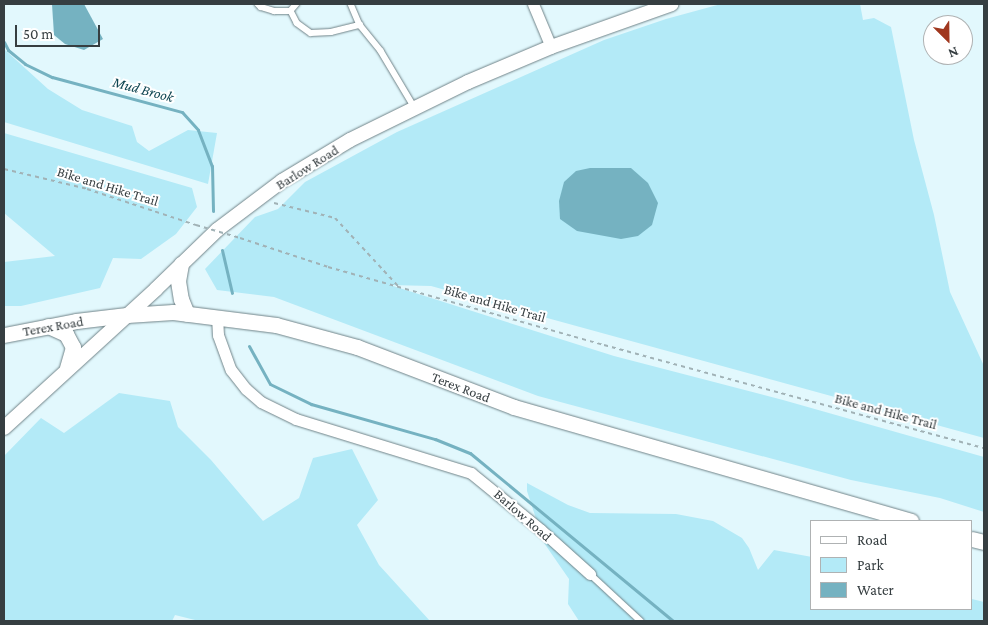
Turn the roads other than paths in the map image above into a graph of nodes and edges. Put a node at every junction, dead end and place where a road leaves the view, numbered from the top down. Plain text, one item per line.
1 (258, 4) edge
2 (297, 4) edge
3 (351, 4) edge
4 (533, 4) edge
5 (672, 4) edge
6 (291, 11) junction
7 (360, 25) junction
8 (551, 47) junction
9 (415, 108) junction
10 (181, 264) junction
11 (187, 314) junction
12 (127, 315) junction
13 (216, 316) junction
14 (46, 326) junction
15 (4, 335) edge
16 (67, 368) junction
17 (4, 428) edge
18 (909, 520) edge
19 (590, 574) joint
20 (641, 621) edge

1 - 6 lane
2 - 6 lane
3 - 7 lane
4 - 8 street
5 - 8 street, Barlow Road
6 - 7 lane
7 - 9 lane
8 - 9 street, Barlow Road
9 - 10 street, Barlow Road
10 - 11 main road
10 - 12 street, Barlow Road
11 - 12 main road, Terex Road
11 - 13 main road, Terex Road
12 - 14 main road, Terex Road
12 - 16 street, Barlow Road
13 - 18 main road, Terex Road
13 - 19 street, Barlow Road
14 - 15 main road, Terex Road
14 - 16 main road
16 - 17 street, Barlow Road
19 - 20 lane

